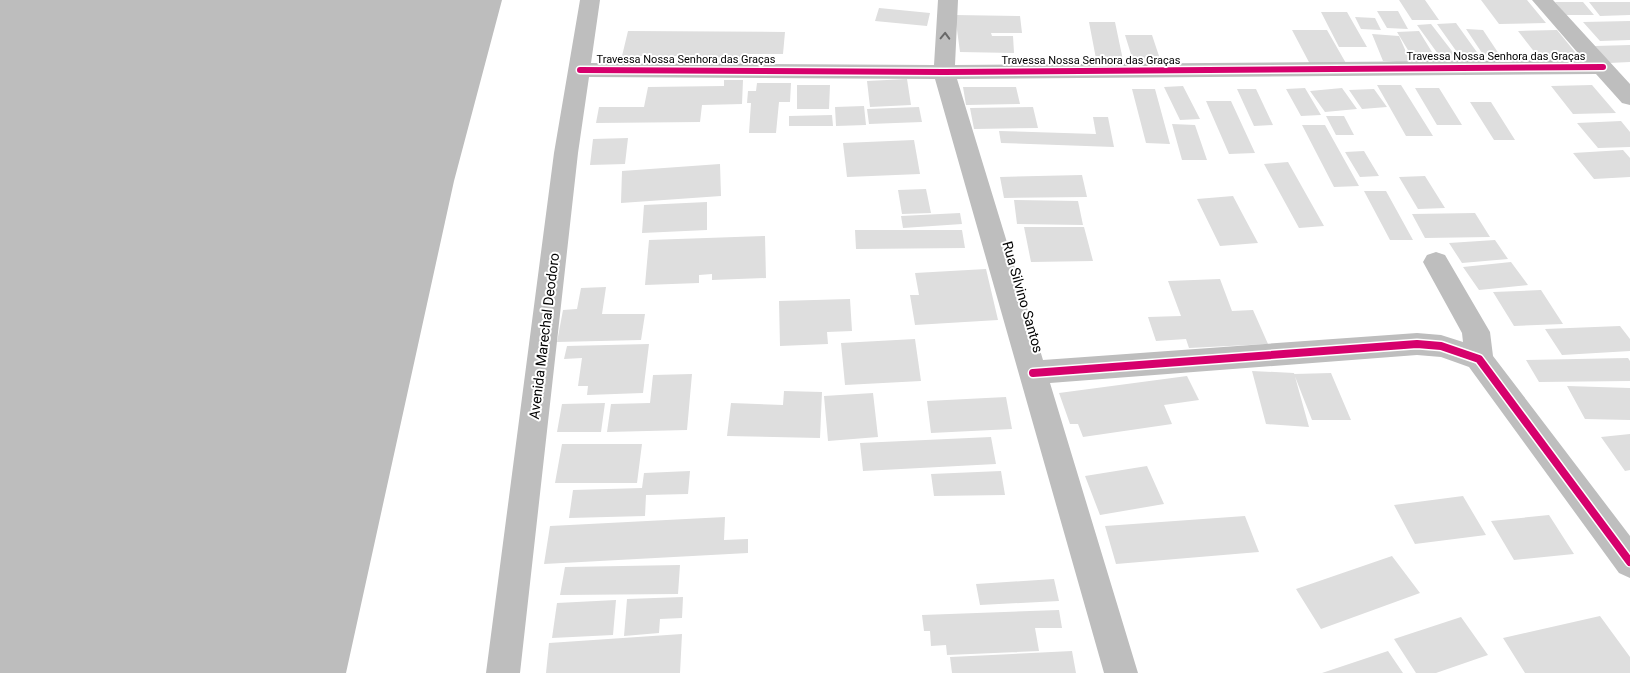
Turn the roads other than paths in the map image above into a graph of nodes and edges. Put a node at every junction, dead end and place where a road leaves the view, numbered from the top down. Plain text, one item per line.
1 (590, 0) edge
2 (948, 0) edge
3 (1542, 0) edge
4 (1603, 67) junction
5 (580, 70) junction
6 (944, 72) junction
7 (1627, 92) edge
8 (1436, 262) dead end
9 (1479, 359) junction
10 (1033, 373) junction
11 (1630, 562) edge
12 (503, 673) edge
13 (1121, 673) edge

1 - 5 street, Avenida Marechal Deodoro
6 -> 2 street, Rua Silvino Santos
3 - 4 street
4 - 6 street, Travessa Nossa Senhora das Graças
4 - 7 street
5 - 6 street, Travessa Nossa Senhora das Graças
5 - 12 street, Avenida Marechal Deodoro
6 - 10 street, Rua Silvino Santos
8 - 9 street
9 - 10 street
9 - 11 street
10 - 13 street, Rua Silvino Santos

